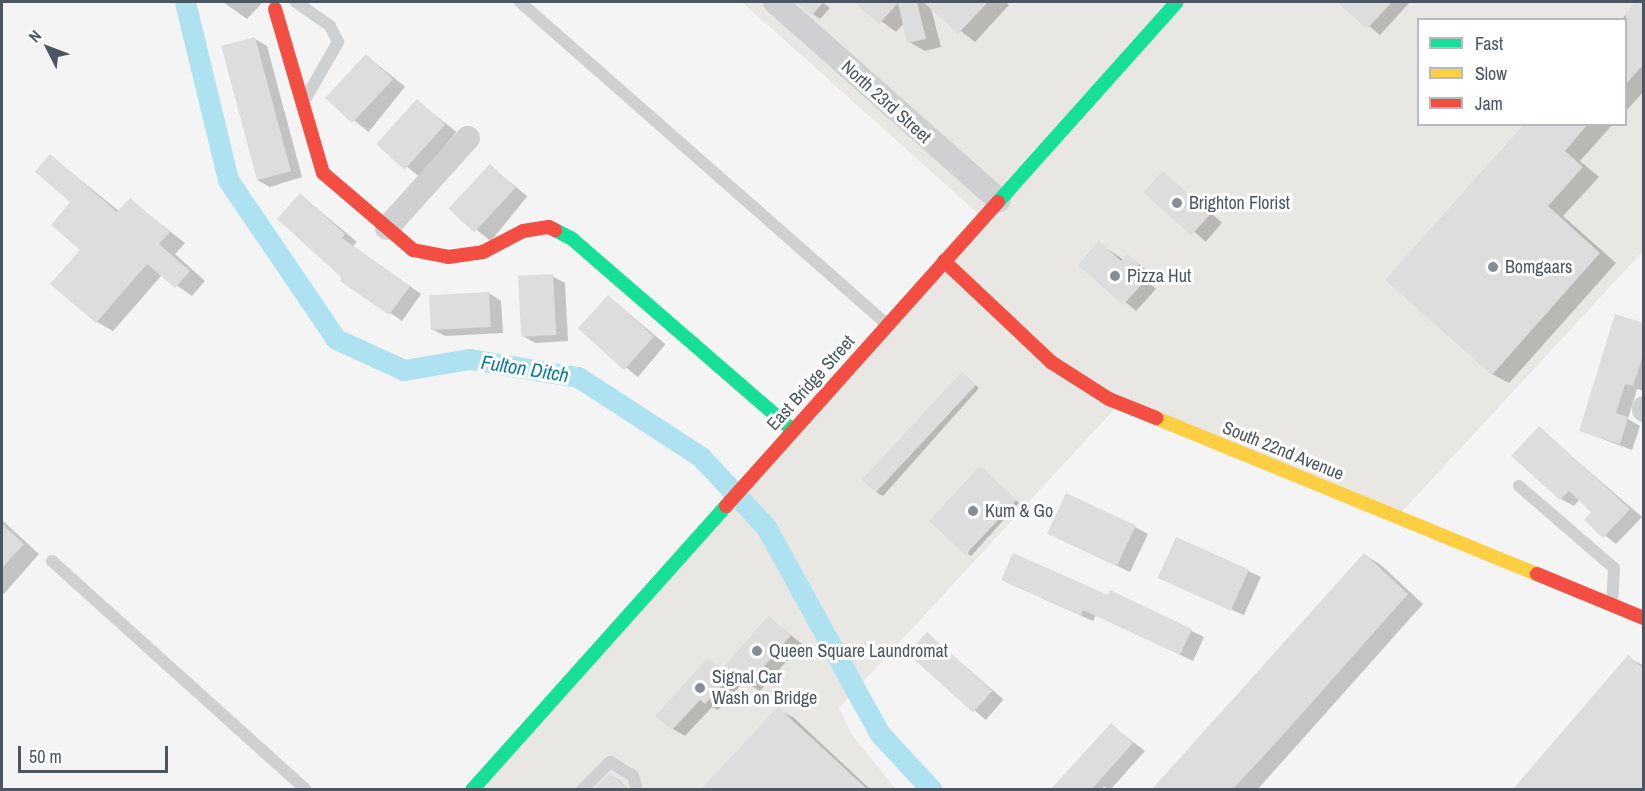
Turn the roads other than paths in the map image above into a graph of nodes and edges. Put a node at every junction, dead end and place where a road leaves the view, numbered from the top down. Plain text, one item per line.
1 (297, 2) edge
2 (520, 2) edge
3 (775, 2) edge
4 (1177, 2) edge
5 (278, 5) edge
6 (303, 103) junction
7 (468, 138) dead end
8 (999, 200) junction
9 (387, 228) junction
10 (944, 261) junction
11 (888, 325) junction
12 (793, 430) junction
13 (1519, 486) dead end
14 (52, 561) dead end
15 (1612, 603) junction
16 (1644, 618) edge
17 (305, 789) edge
18 (472, 789) edge
19 (582, 789) edge
20 (637, 789) edge

1 - 6 lane
2 - 11 lane
3 - 8 street, North 23rd Street
4 - 8 street, East Bridge Street
5 - 6 street
6 - 9 street
7 - 9 street
8 - 10 street, East Bridge Street
9 - 12 street
10 - 11 street, East Bridge Street
10 - 15 street, South 22nd Avenue
11 - 12 street, East Bridge Street
12 - 18 street, East Bridge Street
13 - 15 lane
14 - 17 lane
15 - 16 street, South 22nd Avenue
19 - 20 lane

